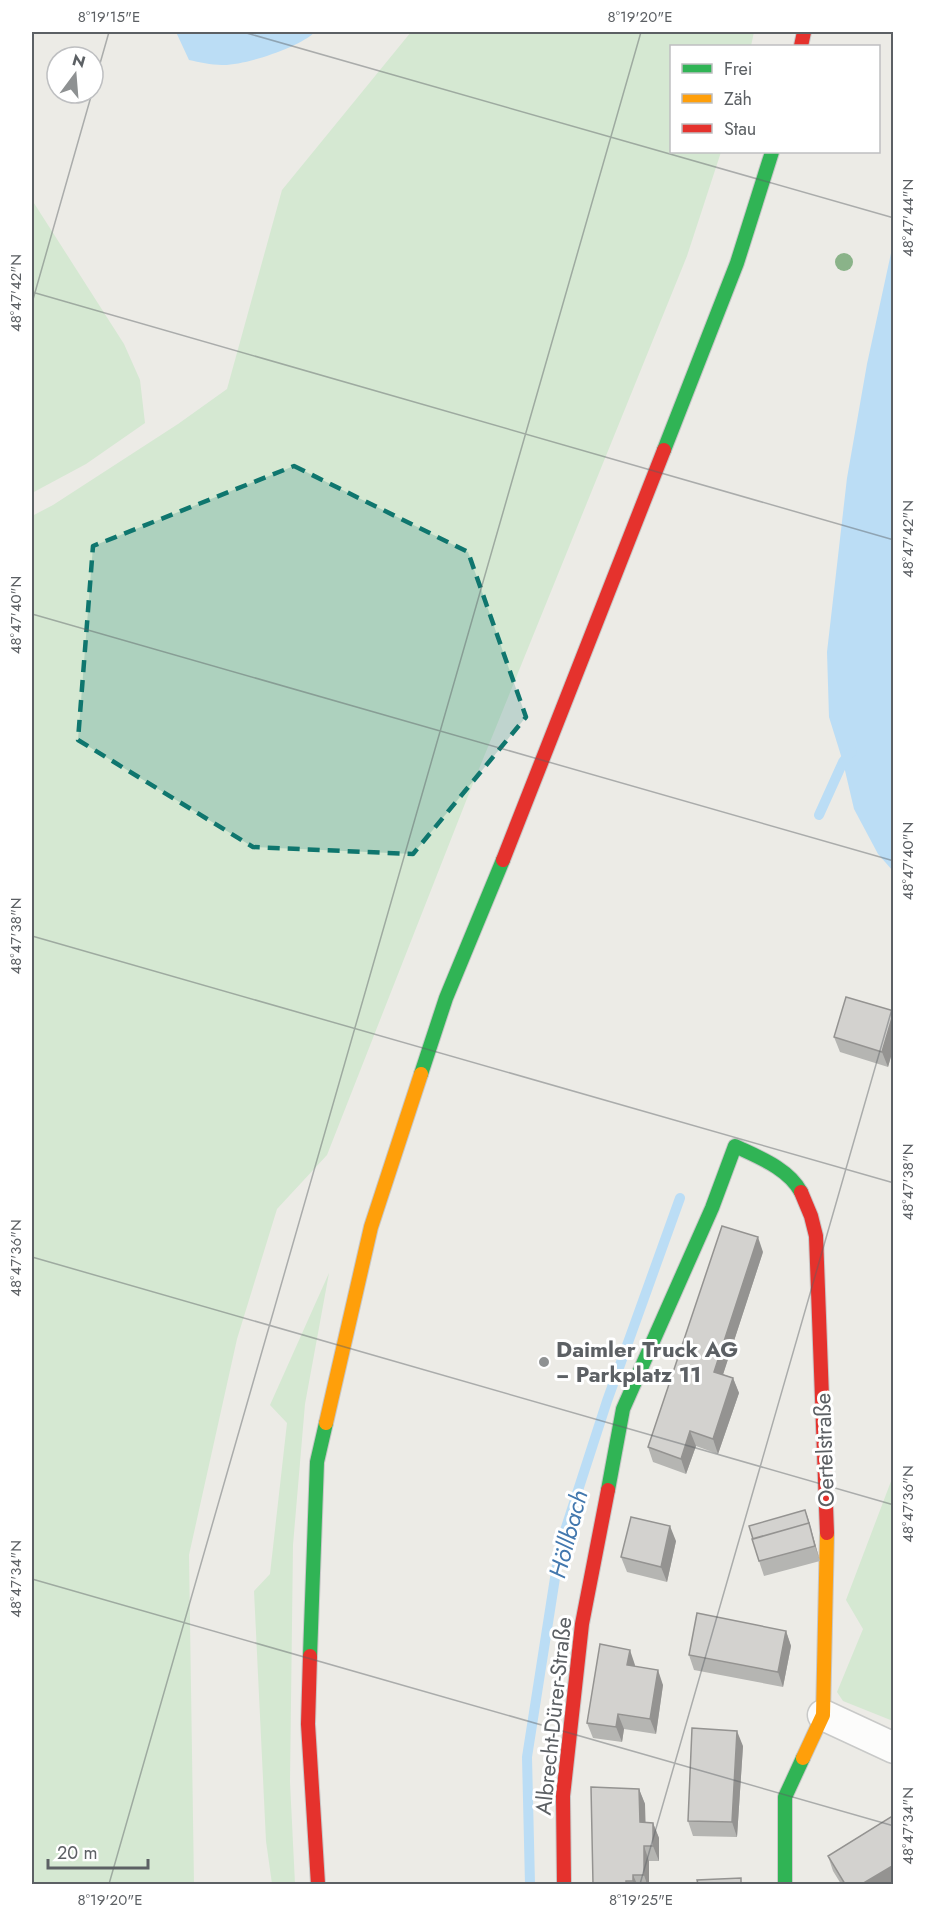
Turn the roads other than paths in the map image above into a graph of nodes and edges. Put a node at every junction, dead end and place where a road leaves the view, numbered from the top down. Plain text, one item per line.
1 (772, 153) edge
2 (735, 1146) joint
3 (823, 1715) junction
4 (894, 1748) edge
5 (318, 1884) edge
6 (564, 1884) edge
7 (785, 1884) edge

1 - 5 main road
2 - 3 main road, Oertelstraße
2 - 6 main road, Albrecht-Dürer-Straße
3 - 4 street
3 - 7 main road

